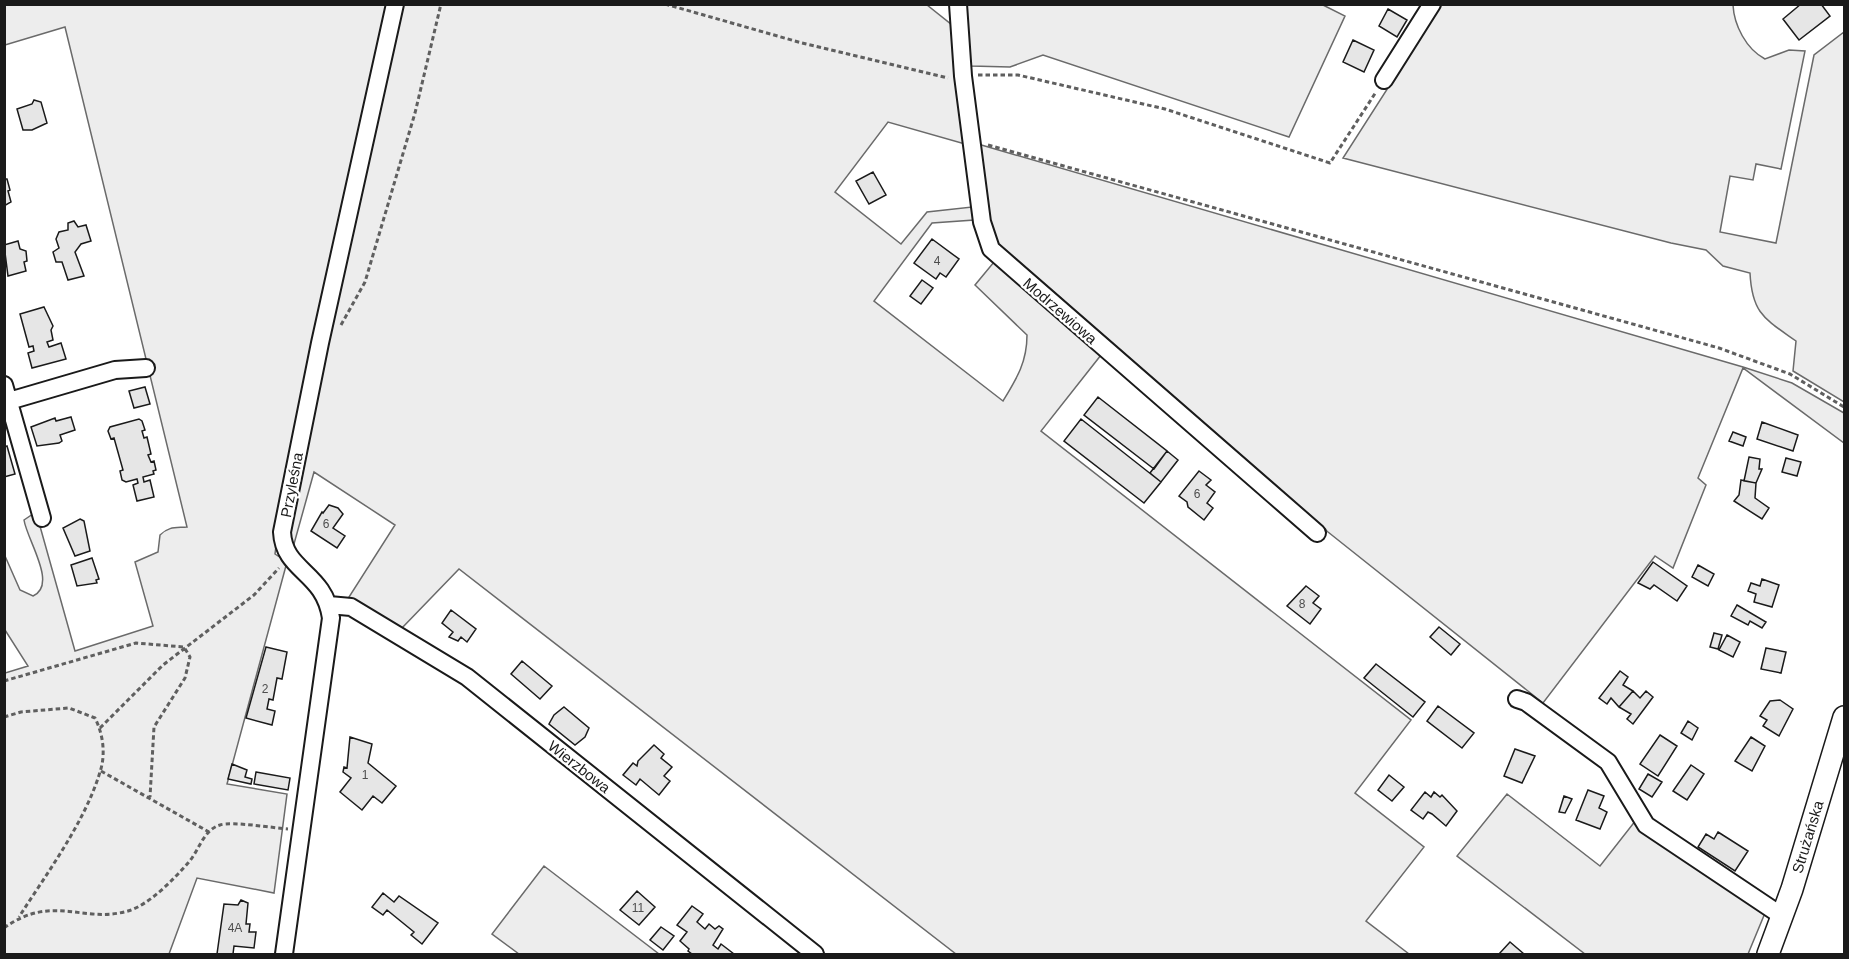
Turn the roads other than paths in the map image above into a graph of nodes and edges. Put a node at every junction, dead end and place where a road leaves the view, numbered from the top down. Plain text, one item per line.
1 (396, 4) edge
2 (958, 4) edge
3 (1432, 4) edge
4 (1384, 80) road end
5 (146, 368) dead end
6 (7, 393) edge
7 (42, 518) dead end
8 (1317, 533) dead end
9 (329, 605) junction
10 (1518, 699) dead end
11 (1845, 717) edge
12 (1782, 916) junction
13 (284, 954) edge
14 (815, 954) edge
15 (1768, 954) edge

1 - 9 street, Przyleśna
2 - 8 street, Modrzewiowa
3 - 4 street
5 - 6 street
6 - 7 street
9 - 13 street
9 - 14 street, Wierzbowa
10 - 12 street
11 - 12 main road, Strużańska
12 - 15 main road, Strużańska

